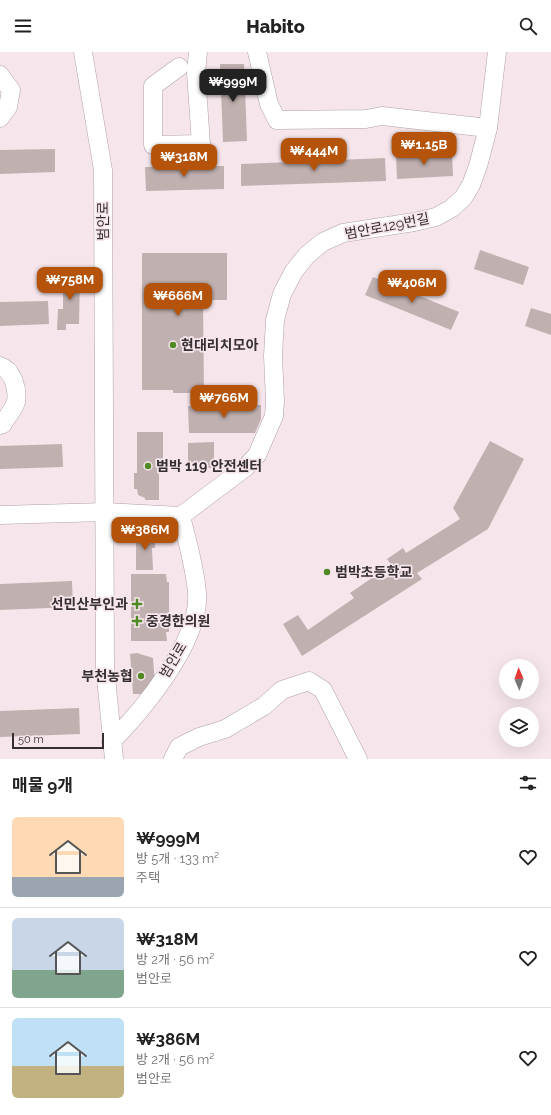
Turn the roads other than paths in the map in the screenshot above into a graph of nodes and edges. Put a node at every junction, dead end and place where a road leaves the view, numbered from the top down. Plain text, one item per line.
1 (83, 52) edge
2 (198, 52) edge
3 (257, 52) edge
4 (497, 52) edge
5 (179, 68) dead end
6 (0, 75) edge
7 (5, 98) edge
8 (0, 118) edge
9 (488, 128) junction
10 (0, 366) edge
11 (8, 398) edge
12 (0, 425) edge
13 (105, 512) junction
14 (0, 515) edge
15 (181, 516) junction
16 (112, 751) edge
17 (173, 759) edge
18 (358, 759) edge

1 - 13 street, 범안로
2 - 5 street
3 - 9 street
4 - 9 street, 범안로129번길
6 - 7 street
7 - 8 street
9 - 15 street, 범안로129번길
10 - 11 street
11 - 12 street
13 - 14 street
13 - 15 street
13 - 16 street, 범안로
15 - 16 street, 범안로
17 - 18 street

